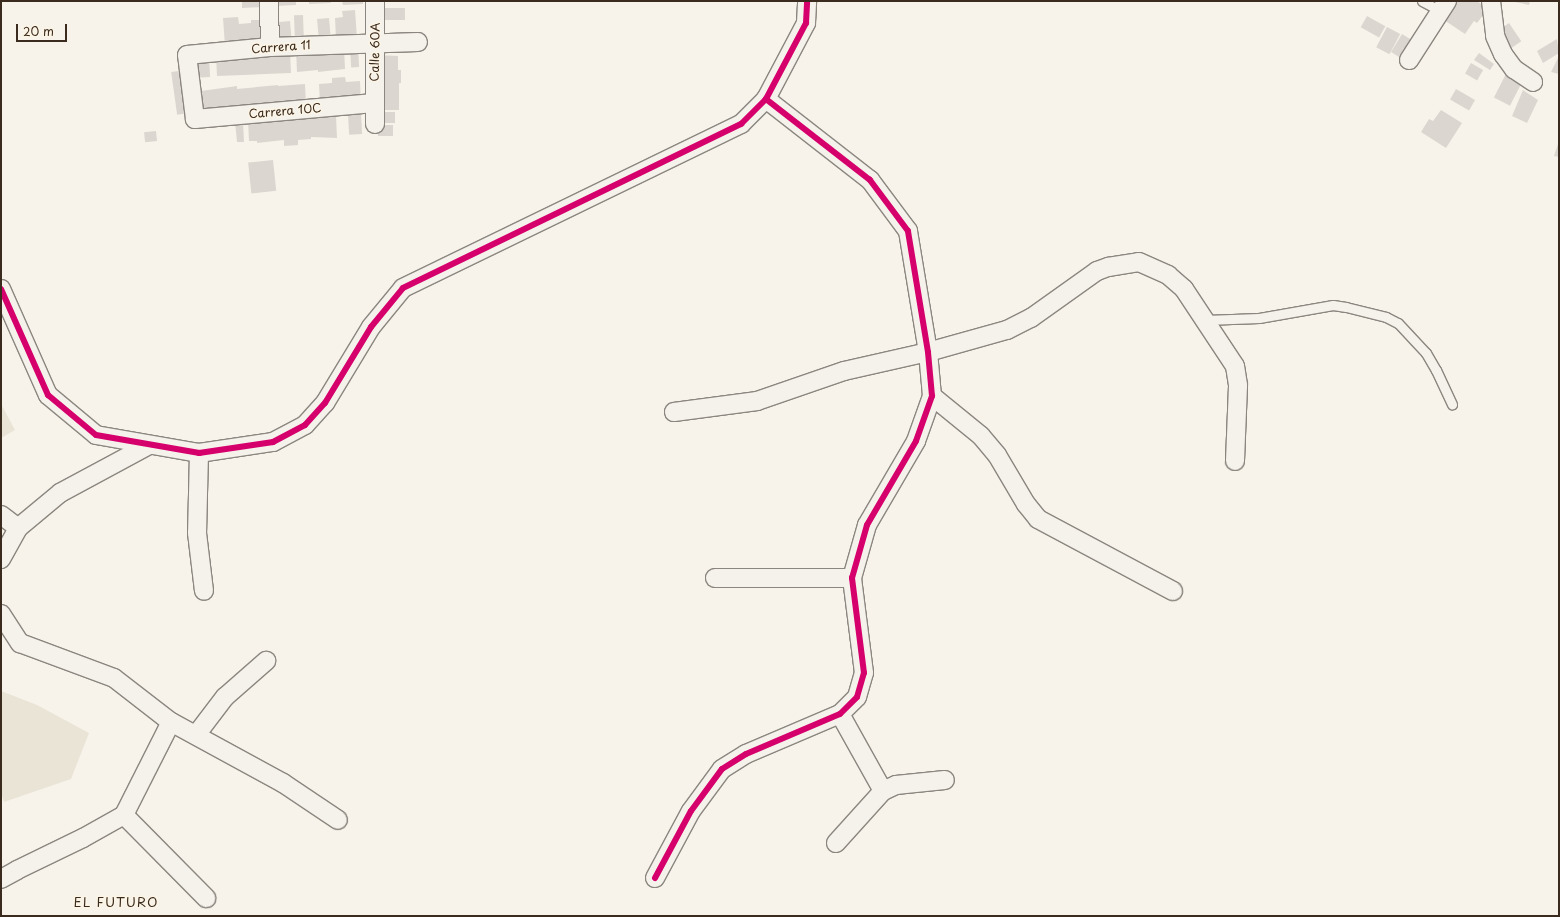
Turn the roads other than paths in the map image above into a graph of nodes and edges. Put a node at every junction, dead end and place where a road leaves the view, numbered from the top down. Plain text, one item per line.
1 (269, 1) edge
2 (375, 1) edge
3 (807, 1) edge
4 (1422, 1) edge
5 (1491, 1) edge
6 (1444, 6) edge
7 (375, 42) junction
8 (418, 42) dead end
9 (270, 47) junction
10 (1409, 60) dead end
11 (1533, 82) dead end
12 (766, 99) junction
13 (374, 103) junction
14 (195, 119) joint
15 (375, 124) dead end
16 (3, 297) edge
17 (1205, 320) junction
18 (928, 352) junction
19 (932, 396) junction
20 (1452, 405) dead end
21 (674, 412) dead end
22 (149, 445) junction
23 (199, 453) junction
24 (1235, 461) dead end
25 (1, 515) edge
26 (18, 528) junction
27 (1, 559) edge
28 (714, 578) dead end
29 (852, 578) junction
30 (204, 591) dead end
31 (1174, 591) dead end
32 (1, 614) edge
33 (266, 661) dead end
34 (840, 714) junction
35 (171, 722) junction
36 (196, 735) junction
37 (944, 780) dead end
38 (883, 791) junction
39 (124, 815) junction
40 (338, 820) dead end
41 (836, 843) dead end
42 (655, 878) dead end
43 (1, 879) edge
44 (206, 898) dead end

1 - 9 street
2 - 7 street, Calle 60A
3 - 12 street
4 - 6 lane
5 - 11 street
6 - 10 street
7 - 8 street, Carrera 11
7 - 9 street, Carrera 11
7 - 13 street, Calle 60A
9 - 14 street, Carrera 11
12 - 18 street
12 - 23 street
13 - 14 street, Carrera 10C
13 - 15 street, Calle 60A
16 - 22 street
17 - 18 street
17 - 20 lane
17 - 24 street
18 - 19 street
18 - 21 street
19 - 29 street
19 - 31 street
22 - 23 street
22 - 26 street
23 - 30 street
25 - 26 street
26 - 27 street
28 - 29 street
29 - 34 street
32 - 35 street
33 - 36 street
34 - 38 street
34 - 42 street
35 - 36 street
35 - 39 street
36 - 40 street
37 - 38 street
38 - 41 street
39 - 43 street
39 - 44 street

